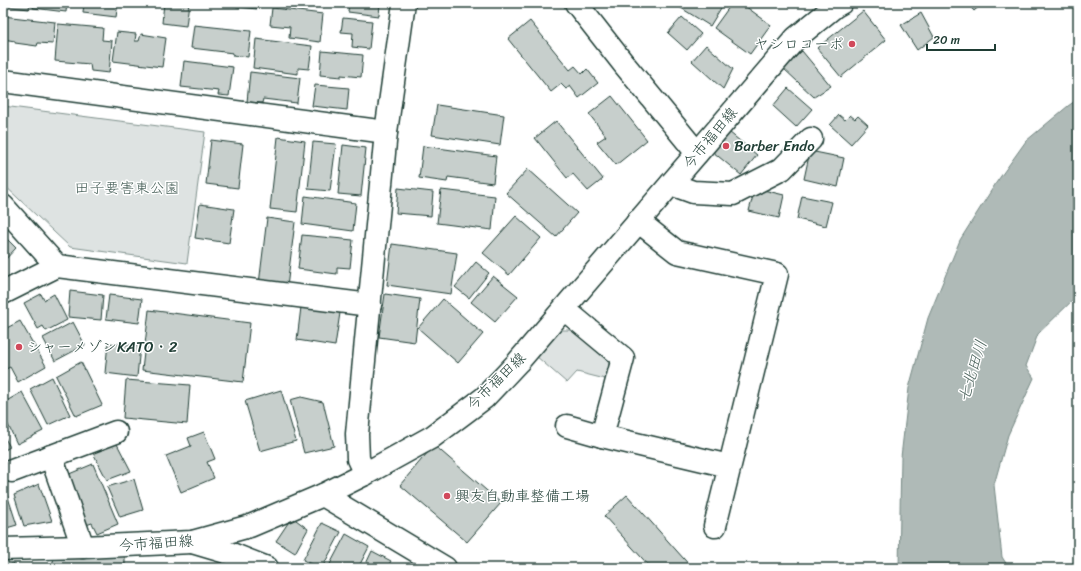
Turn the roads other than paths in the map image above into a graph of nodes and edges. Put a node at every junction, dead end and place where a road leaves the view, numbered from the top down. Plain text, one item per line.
1 (404, 3) edge
2 (576, 3) edge
3 (841, 3) edge
4 (3, 81) edge
5 (386, 132) junction
6 (811, 139) dead end
7 (696, 153) junction
8 (672, 184) junction
9 (3, 206) edge
10 (638, 221) junction
11 (57, 266) junction
12 (3, 293) edge
13 (370, 305) junction
14 (564, 309) junction
15 (567, 426) dead end
16 (116, 432) dead end
17 (602, 436) junction
18 (51, 456) junction
19 (729, 466) junction
20 (12, 471) dead end
21 (365, 474) junction
22 (323, 495) junction
23 (715, 526) dead end
24 (192, 542) junction
25 (83, 547) junction
26 (3, 549) edge
27 (267, 568) edge
28 (445, 568) edge

1 - 5 street
2 - 7 street
3 - 7 street, 今市福田線
4 - 5 street
5 - 13 street
6 - 8 street
7 - 8 street, 今市福田線
8 - 10 street, 今市福田線
9 - 11 street
10 - 14 street, 今市福田線
10 - 19 street
11 - 12 street
11 - 13 street
13 - 21 street
14 - 17 street
14 - 21 street, 今市福田線
15 - 17 street
16 - 18 street
17 - 19 street
18 - 20 street
18 - 25 street
19 - 23 street
21 - 22 street, 今市福田線
22 - 24 street, 今市福田線
22 - 28 street
24 - 25 street, 今市福田線
24 - 27 street
25 - 26 street, 今市福田線

